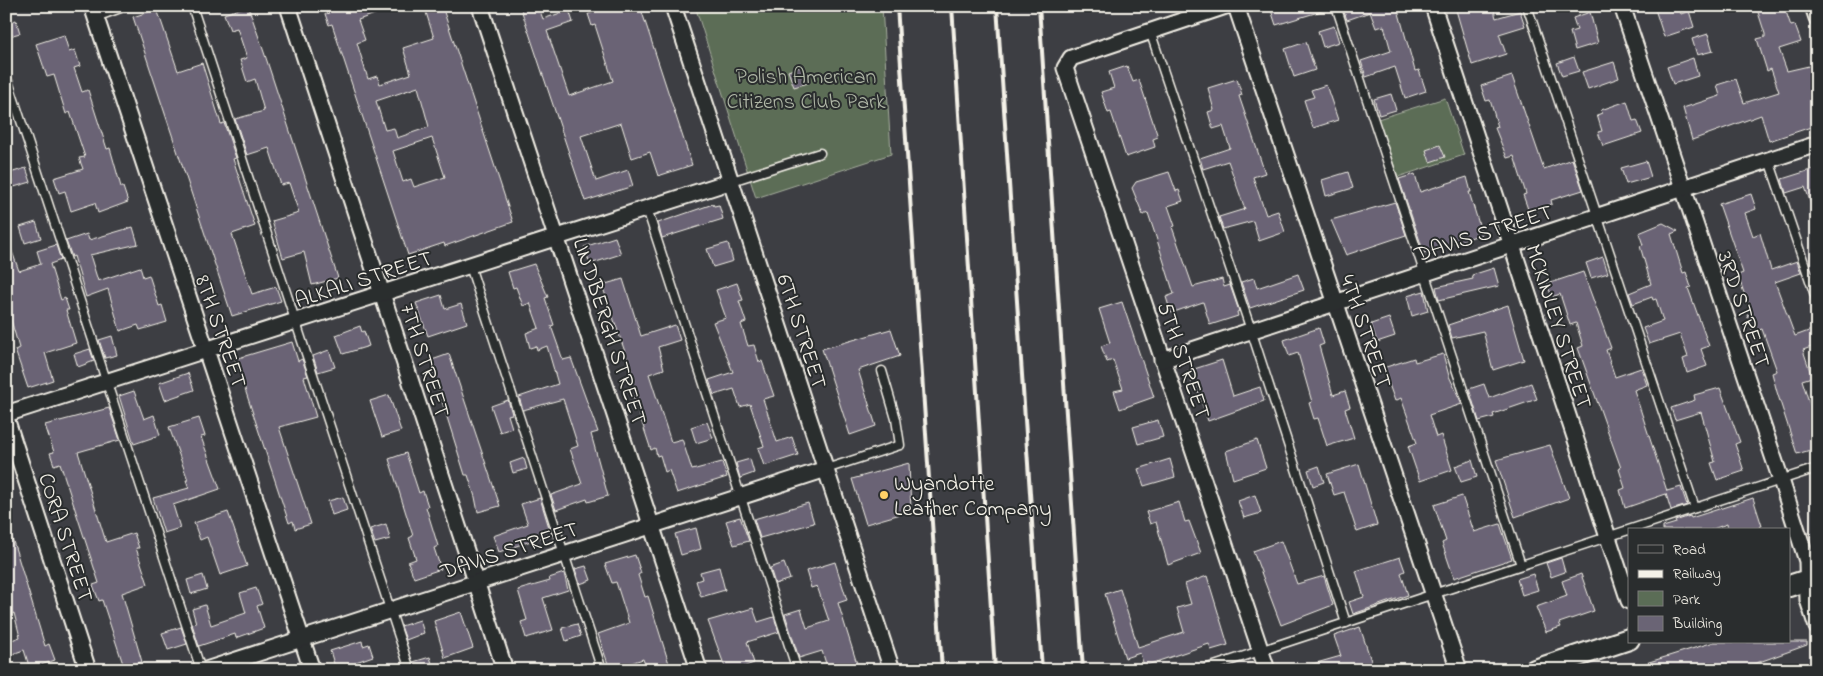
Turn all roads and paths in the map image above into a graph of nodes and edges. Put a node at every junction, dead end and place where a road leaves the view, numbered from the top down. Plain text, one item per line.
1 (126, 6) edge
2 (192, 6) edge
3 (288, 6) edge
4 (480, 6) edge
5 (673, 6) edge
6 (1226, 6) edge
7 (1236, 6) edge
8 (1336, 6) edge
9 (1434, 6) edge
10 (1527, 6) edge
11 (1622, 6) edge
12 (1813, 6) edge
13 (94, 12) edge
14 (1817, 18) edge
15 (1150, 31) junction
16 (6, 75) edge
17 (1817, 144) edge
18 (820, 153) dead end
19 (1769, 160) junction
20 (732, 181) junction
21 (1682, 189) junction
22 (647, 209) junction
23 (1597, 217) junction
24 (558, 238) junction
25 (1511, 245) junction
26 (470, 266) junction
27 (1424, 274) junction
28 (382, 293) junction
29 (1817, 301) edge
30 (1335, 303) junction
31 (295, 322) junction
32 (1251, 330) junction
33 (206, 351) junction
34 (1162, 360) junction
35 (882, 371) dead end
36 (106, 381) junction
37 (6, 416) edge
38 (1817, 468) edge
39 (826, 469) junction
40 (1781, 480) junction
41 (740, 497) junction
42 (1695, 508) junction
43 (652, 524) junction
44 (1635, 528) edge
45 (1628, 530) edge
46 (1608, 537) junction
47 (565, 554) junction
48 (1521, 565) junction
49 (1804, 581) edge
50 (476, 583) junction
51 (1433, 594) junction
52 (1628, 598) edge
53 (390, 610) junction
54 (1346, 622) junction
55 (1817, 627) edge
56 (302, 638) junction
57 (1628, 639) edge
58 (1260, 650) junction
59 (1213, 668) edge
60 (88, 670) edge
61 (201, 670) edge
62 (206, 670) edge
63 (312, 670) edge
64 (410, 670) edge
65 (504, 670) edge
66 (602, 670) edge
67 (699, 670) edge
68 (797, 670) edge
69 (892, 670) edge
70 (1202, 670) edge
71 (1267, 670) edge
72 (1459, 670) edge
73 (1535, 670) edge

1 - 13 lane
2 - 31 lane
3 - 28 street, 7TH STREET
4 - 24 street, LINDBERGH STREET
5 - 20 street, 6TH STREET
6 - 15 street
7 - 30 street, 4TH STREET
8 - 27 lane
9 - 25 street, MCKINLEY STREET
10 - 23 lane
11 - 21 street, 3RD STREET
12 - 14 street
13 - 33 street, 8TH STREET
15 - 32 lane
15 - 34 street, 5TH STREET
16 - 36 lane
17 - 19 street, DAVIS STREET
18 - 20 lane
19 - 21 street, DAVIS STREET
19 - 29 lane
20 - 22 street, ALKALI STREET
20 - 39 street, 6TH STREET
21 - 23 street, DAVIS STREET
21 - 40 street, 3RD STREET
22 - 24 street, ALKALI STREET
22 - 41 lane
23 - 25 street, DAVIS STREET
23 - 42 lane
24 - 26 street, ALKALI STREET
24 - 43 street, LINDBERGH STREET
25 - 27 street, DAVIS STREET
25 - 46 street, MCKINLEY STREET
26 - 28 street, ALKALI STREET
26 - 47 lane
27 - 30 street, DAVIS STREET
27 - 48 lane
28 - 31 street, ALKALI STREET
28 - 50 street, 7TH STREET
30 - 32 street, DAVIS STREET
30 - 51 street, 4TH STREET
31 - 33 street, ALKALI STREET
31 - 53 lane
32 - 34 street, DAVIS STREET
32 - 54 lane
33 - 36 street, ALKALI STREET
33 - 56 street, 8TH STREET
34 - 58 street, 5TH STREET
35 - 39 lane
36 - 37 street, ALKALI STREET
36 - 61 lane
37 - 60 street, CORA STREET
38 - 40 lane
39 - 41 street, DAVIS STREET
39 - 69 street, 6TH STREET
40 - 42 lane
40 - 49 street, 3RD STREET
41 - 43 street, DAVIS STREET
41 - 68 lane
42 - 44 lane
43 - 47 street, DAVIS STREET
43 - 67 street, LINDBERGH STREET
45 - 46 lane
46 - 48 lane
46 - 52 street, MCKINLEY STREET
47 - 50 street, DAVIS STREET
47 - 66 lane
48 - 51 lane
49 - 55 street, 3RD STREET
50 - 53 street, DAVIS STREET
50 - 65 street, 7TH STREET
51 - 54 lane
51 - 72 street, 4TH STREET
53 - 56 street, DAVIS STREET
53 - 64 lane
54 - 58 lane
56 - 62 street, DAVIS STREET
56 - 63 street, 8TH STREET
57 - 73 main road
58 - 59 lane
58 - 71 street, 5TH STREET
59 - 70 lane

